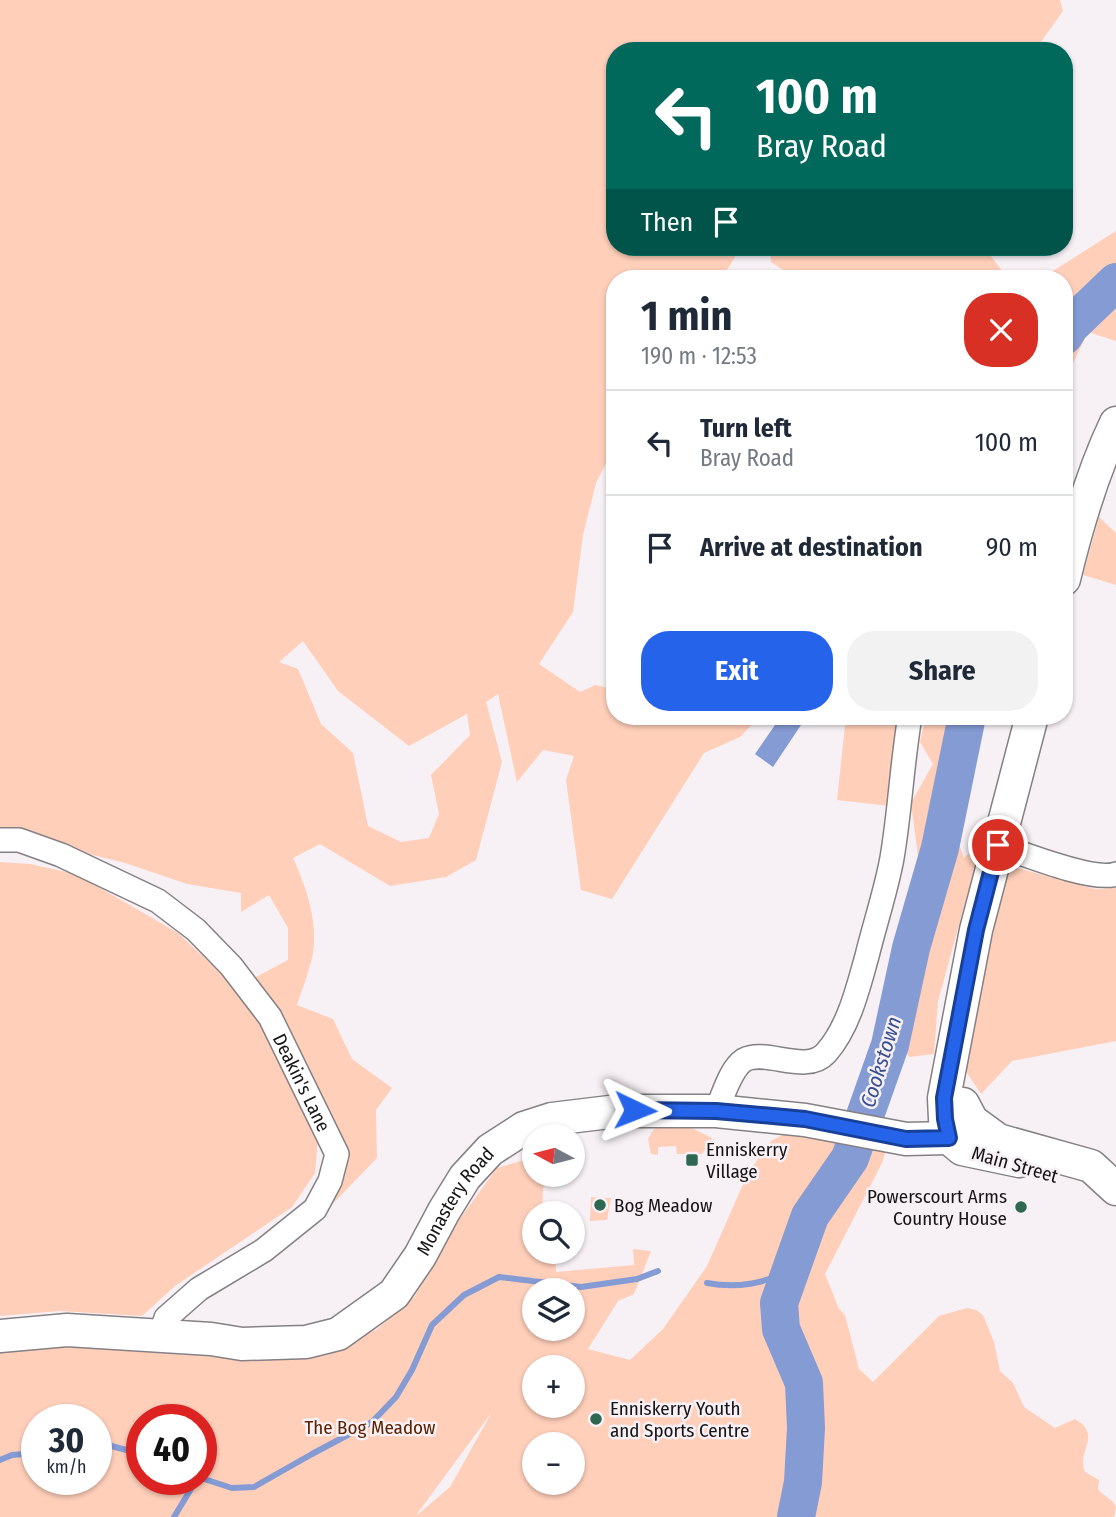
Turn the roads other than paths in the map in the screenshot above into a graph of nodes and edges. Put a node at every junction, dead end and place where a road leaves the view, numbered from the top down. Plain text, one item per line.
1 (1116, 423) edge
2 (1073, 545) edge
3 (909, 725) edge
4 (1030, 725) edge
5 (0, 840) edge
6 (998, 845) junction
7 (1116, 874) edge
8 (716, 1111) junction
9 (961, 1129) junction
10 (1114, 1202) edge
11 (0, 1336) edge
12 (160, 1336) junction

1 - 2 street
3 - 8 street
4 - 6 street
5 - 12 street, Deakin's Lane
6 - 7 street
6 - 9 street
8 - 9 street, Monastery Road
8 - 12 street, Monastery Road
9 - 10 street, Main Street
11 - 12 street, Monastery Road

